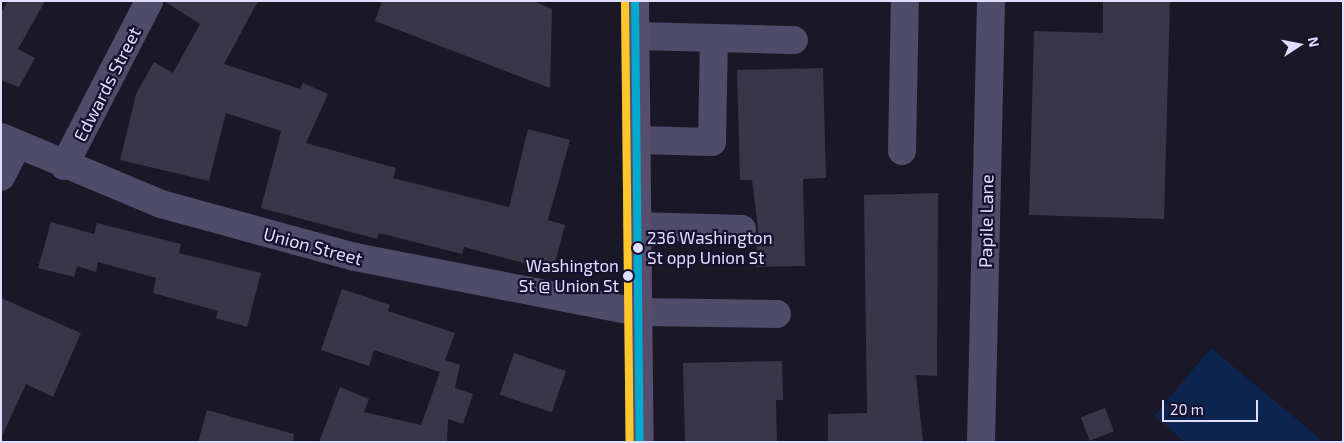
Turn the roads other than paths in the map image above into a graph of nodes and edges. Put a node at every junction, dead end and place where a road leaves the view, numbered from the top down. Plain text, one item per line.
1 (149, 1) edge
2 (635, 1) edge
3 (905, 1) edge
4 (992, 1) edge
5 (636, 36) junction
6 (714, 39) junction
7 (794, 40) dead end
8 (637, 140) junction
9 (8, 142) edge
10 (902, 151) dead end
11 (64, 166) junction
12 (1, 177) edge
13 (637, 226) junction
14 (742, 229) dead end
15 (638, 312) junction
16 (777, 314) dead end
17 (640, 442) edge
18 (981, 442) edge

1 - 11 street, Edwards Street
2 - 5 main road
3 - 10 street
4 - 18 street, Papile Lane
5 - 6 street
5 - 8 main road
6 - 7 street
6 - 8 street
8 - 13 main road
9 - 11 street, Union Street
9 - 12 street
11 - 15 street, Union Street
13 - 14 street
13 - 15 main road
15 - 16 street, Union Street
15 - 17 main road

